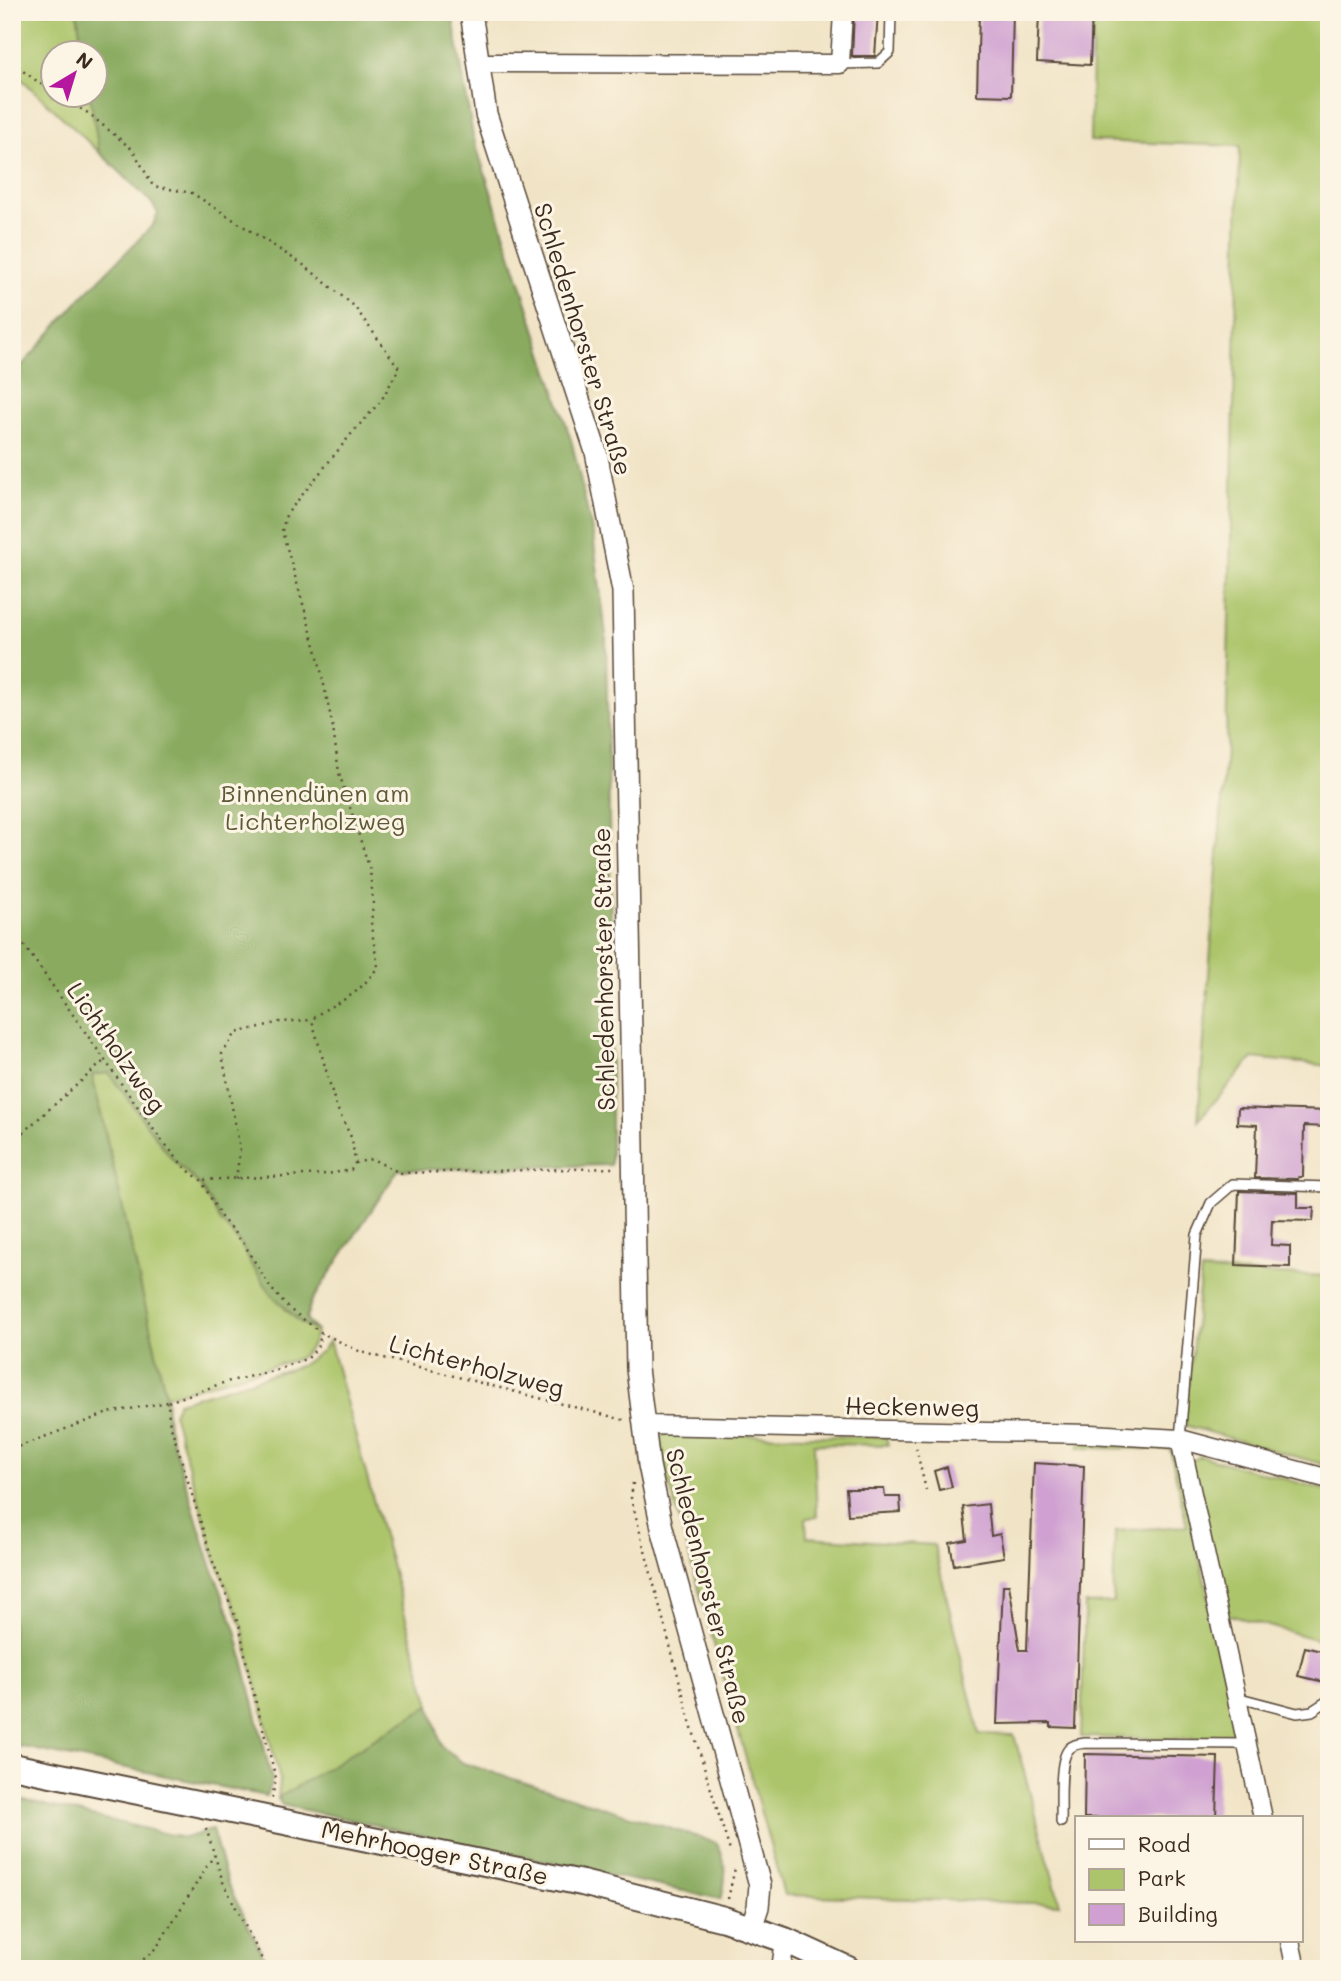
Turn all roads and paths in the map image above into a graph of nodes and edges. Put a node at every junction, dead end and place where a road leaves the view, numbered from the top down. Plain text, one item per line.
1 (471, 12) edge
2 (843, 12) edge
3 (891, 12) edge
4 (12, 63) edge
5 (479, 63) junction
6 (841, 64) junction
7 (38, 82) edge
8 (80, 108) edge
9 (12, 928) edge
10 (312, 1020) junction
11 (105, 1060) junction
12 (12, 1142) edge
13 (355, 1164) junction
14 (633, 1165) junction
15 (236, 1179) junction
16 (201, 1180) junction
17 (1329, 1187) edge
18 (322, 1333) junction
19 (168, 1402) junction
20 (635, 1423) junction
21 (913, 1431) junction
22 (1180, 1439) junction
23 (12, 1449) edge
24 (634, 1479) dead end
25 (1329, 1479) edge
26 (926, 1490) dead end
27 (1236, 1697) junction
28 (1329, 1700) edge
29 (1247, 1744) junction
30 (12, 1766) edge
31 (201, 1804) junction
32 (1263, 1816) edge
33 (271, 1818) junction
34 (1061, 1822) dead end
35 (731, 1854) dead end
36 (214, 1855) junction
37 (735, 1867) dead end
38 (729, 1896) dead end
39 (751, 1928) junction
40 (785, 1940) junction
41 (1290, 1942) edge
42 (133, 1969) edge
43 (267, 1969) edge
44 (781, 1969) edge
45 (848, 1969) edge
46 (1296, 1969) edge

1 - 5 street, Schledenhorster Straße
2 - 6 street
3 - 6 lane
4 - 7 path
5 - 6 street
5 - 14 street, Schledenhorster Straße
8 - 10 path
9 - 11 path, Lichtholzweg
10 - 13 path
10 - 15 path
11 - 12 path
11 - 16 path, Lichtholzweg
13 - 14 path
13 - 15 path
14 - 20 street, Schledenhorster Straße
15 - 16 path
16 - 18 path, Lichterholzweg
17 - 22 lane
18 - 19 path
18 - 20 path, Lichterholzweg
19 - 23 path
19 - 33 path
20 - 21 street, Heckenweg
20 - 39 street, Schledenhorster Straße
21 - 22 street, Heckenweg
21 - 26 path
22 - 25 street, Heckenweg
22 - 27 street
24 - 35 path
27 - 28 lane
27 - 29 street
29 - 32 street
29 - 34 lane
30 - 31 main road, Mehrhooger Straße
31 - 33 main road, Mehrhooger Straße
31 - 36 path
33 - 39 main road, Mehrhooger Straße
36 - 42 path
36 - 43 path
37 - 38 path
39 - 40 main road, Mehrhooger Straße
40 - 44 street
40 - 45 main road, Mehrhooger Straße
41 - 46 street

